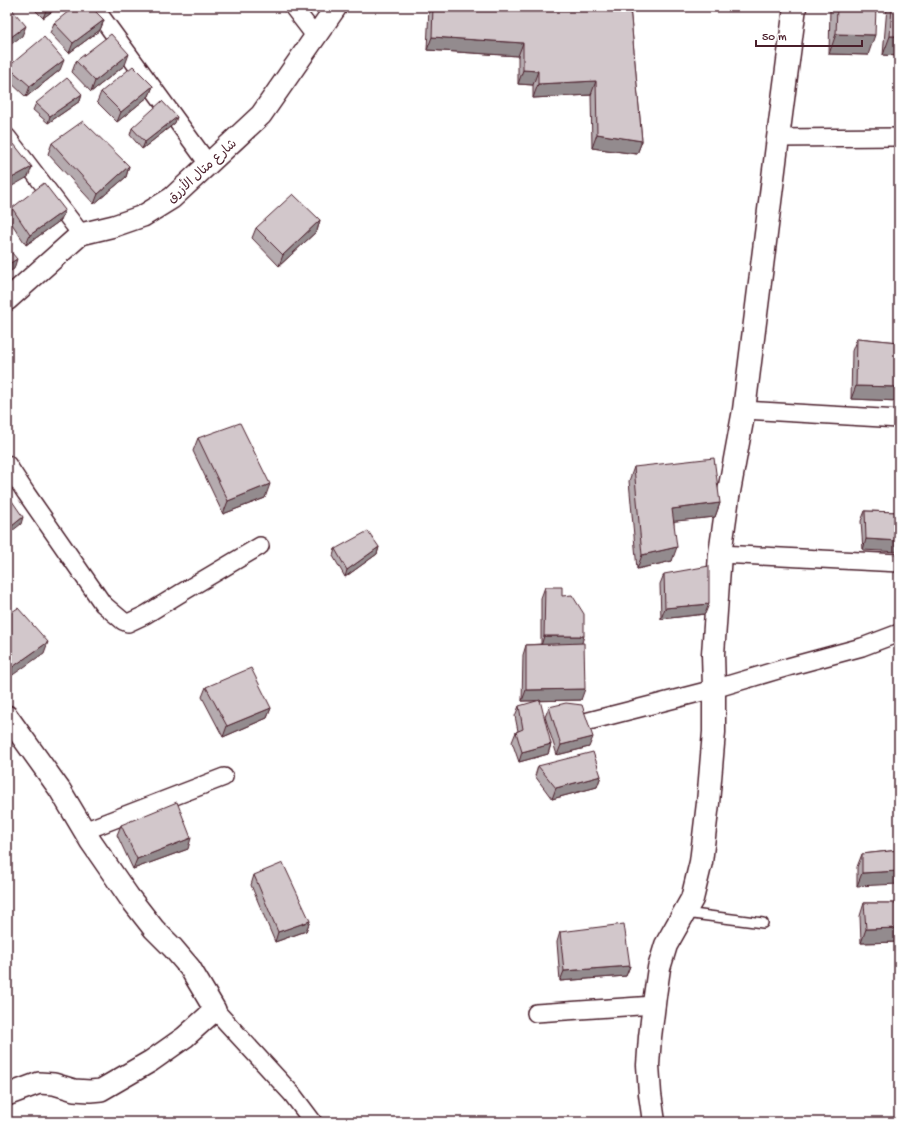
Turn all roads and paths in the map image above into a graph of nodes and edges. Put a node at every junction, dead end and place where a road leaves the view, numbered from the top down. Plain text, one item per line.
1 (94, 7) edge
2 (293, 7) edge
3 (336, 7) edge
4 (795, 7) edge
5 (316, 37) junction
6 (7, 137) edge
7 (899, 137) edge
8 (778, 138) junction
9 (209, 165) junction
10 (81, 234) junction
11 (7, 300) edge
12 (744, 410) junction
13 (899, 419) edge
14 (7, 464) edge
15 (260, 546) dead end
16 (720, 554) junction
17 (899, 563) edge
18 (899, 633) edge
19 (714, 689) junction
20 (7, 716) edge
21 (585, 722) edge
22 (224, 777) dead end
23 (84, 831) junction
24 (684, 913) junction
25 (763, 923) dead end
26 (654, 1005) junction
27 (215, 1010) junction
28 (536, 1013) dead end
29 (7, 1095) edge
30 (313, 1122) edge
31 (654, 1122) edge

1 - 9 street
2 - 5 street
3 - 5 street, شارع متال الأزرق
4 - 8 main road
5 - 9 street, شارع متال الأزرق
6 - 10 street
7 - 8 street
8 - 12 main road
9 - 10 street, شارع متال الأزرق
10 - 11 street
12 - 13 street
12 - 16 main road
14 - 15 street
16 - 17 street
16 - 19 main road
18 - 19 street
19 - 21 street
19 - 24 main road
20 - 23 street
22 - 23 street
23 - 27 street
24 - 25 lane
24 - 26 main road
26 - 28 street
26 - 31 main road
27 - 29 street
27 - 30 street

